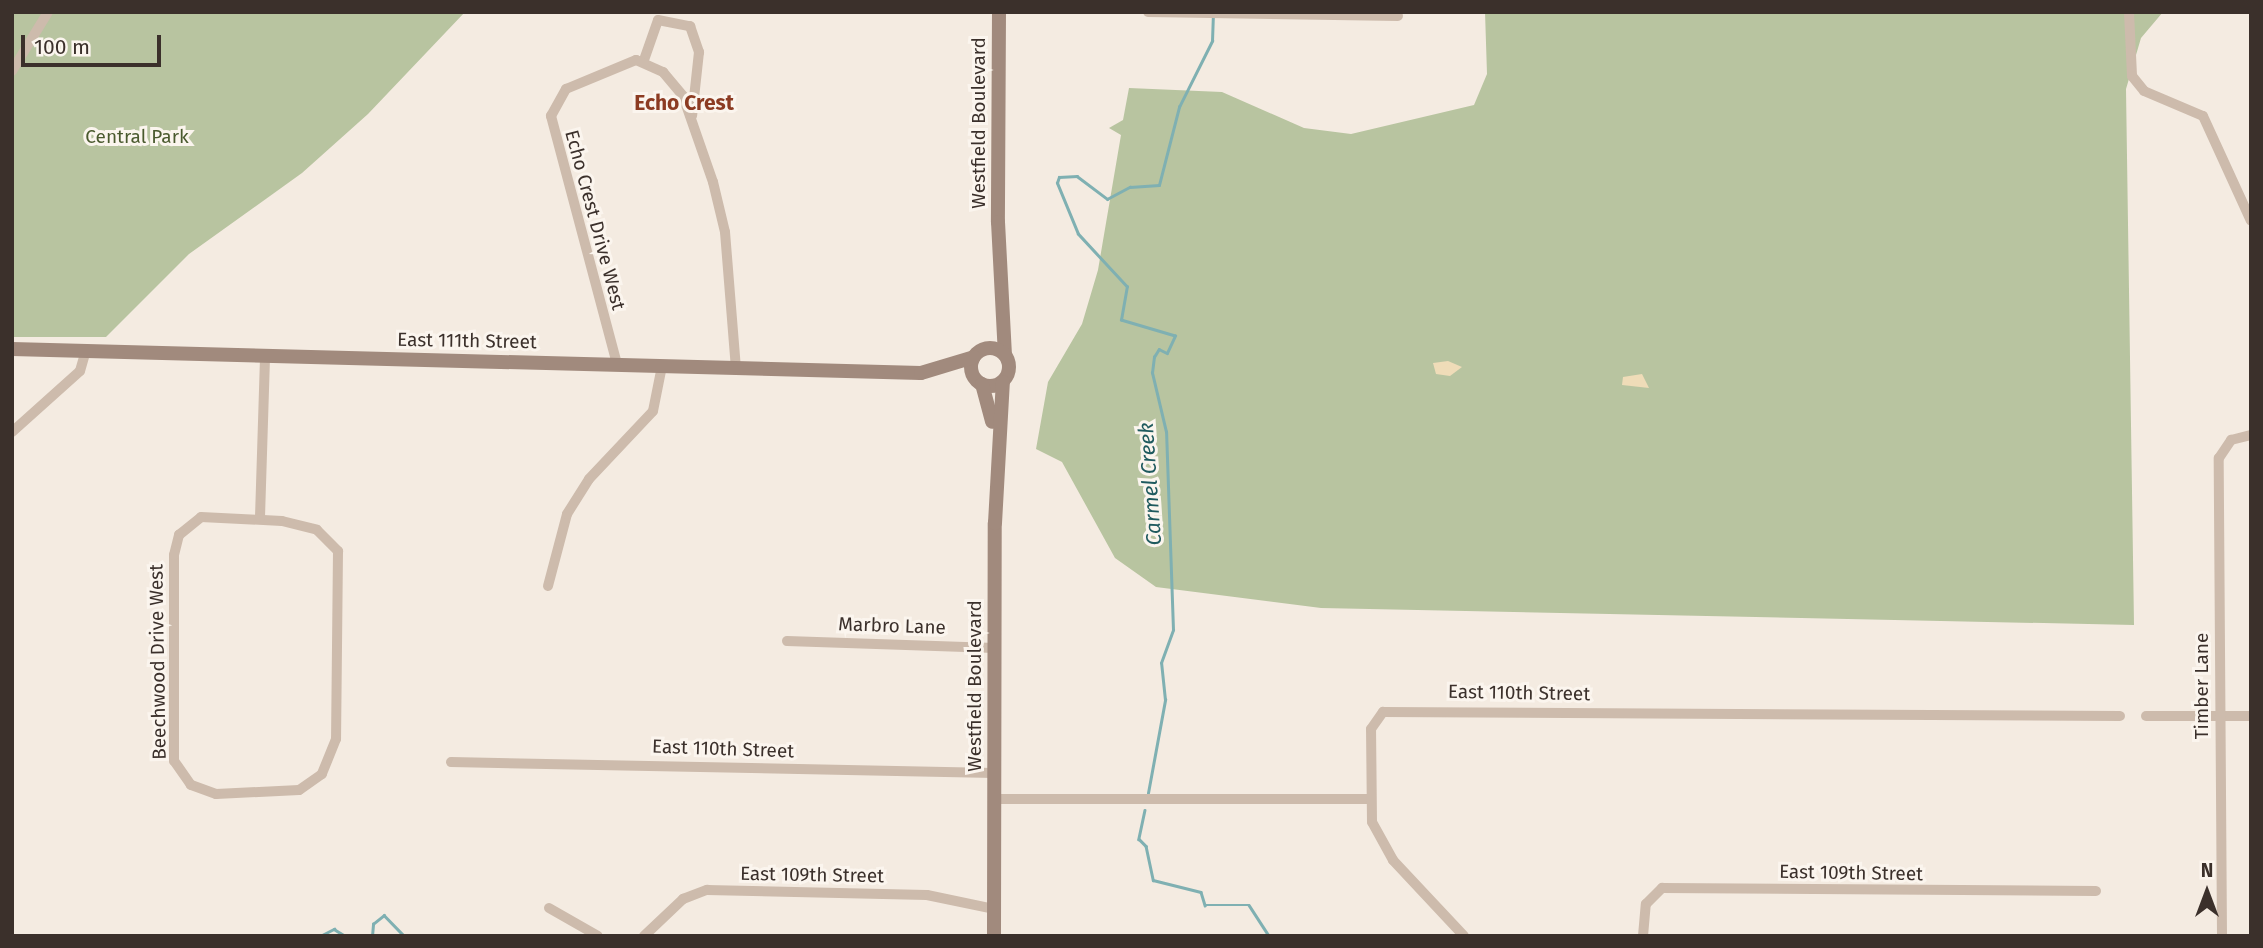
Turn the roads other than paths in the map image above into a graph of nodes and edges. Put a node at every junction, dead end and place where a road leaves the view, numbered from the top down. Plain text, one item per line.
1 (48, 12) edge
2 (999, 12) edge
3 (1148, 12) edge
4 (2129, 12) edge
5 (1398, 16) dead end
6 (644, 60) junction
7 (12, 71) edge
8 (692, 119) junction
9 (2251, 221) edge
10 (1000, 318) junction
11 (12, 349) edge
12 (86, 351) junction
13 (977, 354) junction
14 (265, 355) junction
15 (1005, 355) junction
16 (617, 365) junction
17 (662, 366) junction
18 (736, 369) junction
19 (920, 373) junction
20 (978, 381) junction
21 (1003, 382) junction
22 (12, 432) edge
23 (2251, 435) edge
24 (997, 437) junction
25 (260, 517) junction
26 (548, 586) dead end
27 (787, 641) dead end
28 (995, 648) junction
29 (2120, 716) dead end
30 (2146, 716) dead end
31 (2251, 716) edge
32 (2220, 717) junction
33 (450, 762) dead end
34 (994, 773) junction
35 (995, 799) junction
36 (1368, 799) junction
37 (2096, 891) dead end
38 (549, 908) dead end
39 (994, 909) junction
40 (598, 936) edge
41 (644, 936) edge
42 (994, 936) edge
43 (1464, 936) edge
44 (1643, 936) edge
45 (2222, 936) edge

1 - 7 street
2 - 10 main road, Westfield Boulevard
3 - 5 street
4 - 9 street
6 - 8 street
6 - 8 street
6 - 16 street, Echo Crest Drive West
8 - 18 street
10 - 13 main road
10 - 15 main road, Westfield Boulevard
11 - 12 main road, East 111th Street
12 - 14 main road, East 111th Street
12 - 22 street
13 - 15 main road
13 - 19 main road, East 111th Street
13 - 20 main road, Westfield Boulevard
14 - 16 main road, East 111th Street
14 - 25 street
15 - 21 main road, Westfield Boulevard
16 - 17 main road, East 111th Street
17 - 18 main road, East 111th Street
17 - 26 street
18 - 19 main road, East 111th Street
19 - 20 main road, East 111th Street
20 - 21 main road, East 111th Street
20 - 24 main road, Westfield Boulevard
21 - 24 main road, Westfield Boulevard
23 - 32 street, Timber Lane
24 - 28 main road, Westfield Boulevard
25 - 25 street, Beechwood Drive West
27 - 28 street, Marbro Lane
28 - 34 main road, Westfield Boulevard
29 - 36 street, East 110th Street
30 - 32 street
31 - 32 street
32 - 45 street, Timber Lane
33 - 34 street, East 110th Street
34 - 35 main road, Westfield Boulevard
35 - 36 street
35 - 39 main road, Westfield Boulevard
36 - 43 street
37 - 44 street, East 109th Street
38 - 40 street
39 - 41 street, East 109th Street
39 - 42 main road, Westfield Boulevard

